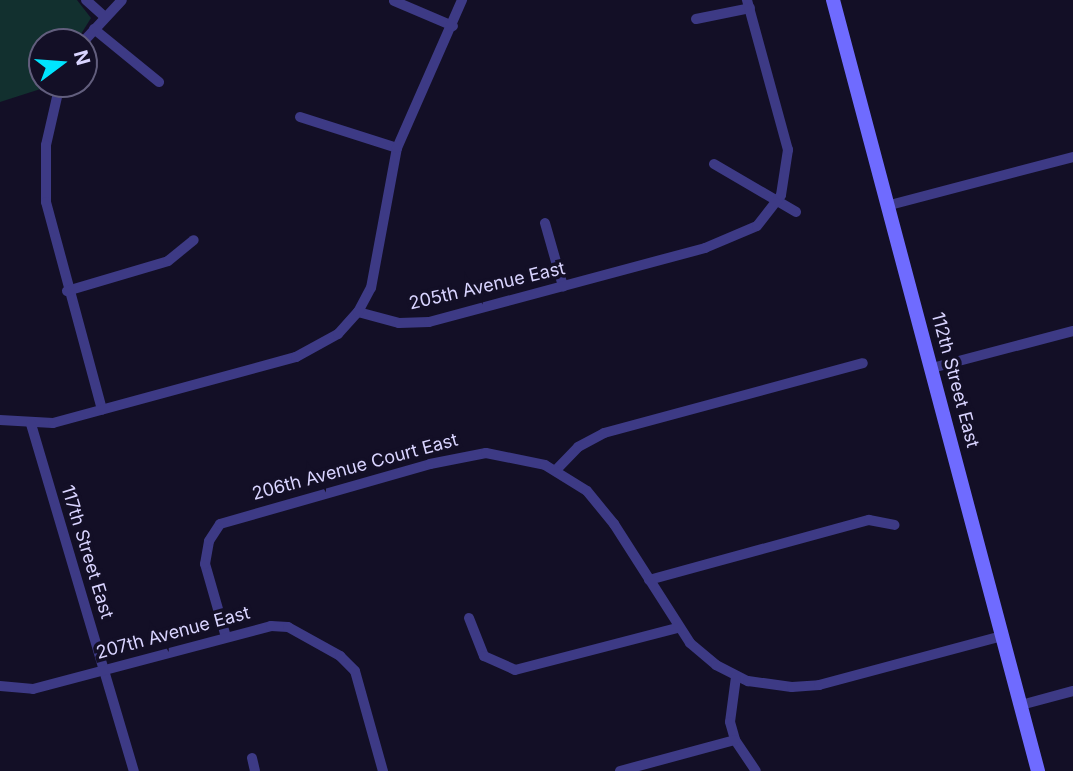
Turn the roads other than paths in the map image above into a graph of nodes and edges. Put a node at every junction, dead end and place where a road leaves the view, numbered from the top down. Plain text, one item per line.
1 (86, 0) edge
2 (122, 0) edge
3 (462, 0) edge
4 (833, 0) edge
5 (394, 1) edge
6 (748, 4) edge
7 (105, 17) junction
8 (696, 19) dead end
9 (453, 26) junction
10 (95, 28) edge
11 (98, 32) edge
12 (159, 82) dead end
13 (56, 98) edge
14 (300, 117) dead end
15 (397, 148) junction
16 (1073, 157) edge
17 (714, 164) dead end
18 (777, 201) junction
19 (890, 205) junction
20 (796, 212) dead end
21 (545, 223) dead end
22 (194, 240) dead end
23 (563, 286) junction
24 (68, 291) junction
25 (358, 312) junction
26 (1073, 331) edge
27 (863, 363) dead end
28 (932, 368) junction
29 (102, 410) junction
30 (0, 420) edge
31 (31, 424) junction
32 (556, 470) junction
33 (895, 525) dead end
34 (649, 580) junction
35 (469, 618) dead end
36 (677, 628) junction
37 (1002, 636) junction
38 (226, 637) junction
39 (105, 669) junction
40 (736, 677) junction
41 (0, 686) edge
42 (1073, 691) edge
43 (1021, 705) junction
44 (735, 740) junction
45 (252, 758) dead end
46 (134, 771) edge
47 (255, 771) edge
48 (383, 771) edge
49 (620, 771) edge
50 (756, 771) edge
51 (1038, 771) edge

1 - 7 street
2 - 7 street
3 - 9 street
4 - 19 street, 112th Street East
5 - 9 street
6 - 8 street
6 - 18 street
7 - 10 street
9 - 15 street
11 - 12 street
13 - 24 street
14 - 15 street
15 - 25 street
16 - 19 street
17 - 18 street
18 - 20 street
18 - 23 street, 205th Avenue East
19 - 28 street, 112th Street East
21 - 23 street
22 - 24 street
23 - 25 street, 205th Avenue East
24 - 29 street
25 - 29 street
26 - 28 street
27 - 32 street
28 - 37 street, 112th Street East
29 - 31 street
30 - 31 street
31 - 39 street, 117th Street East
32 - 34 street
32 - 38 street, 206th Avenue Court East
33 - 34 street
34 - 36 street
35 - 36 street
36 - 40 street
37 - 40 street
37 - 43 street, 112th Street East
38 - 39 street, 207th Avenue East
38 - 48 street, 207th Avenue East
39 - 41 street, 207th Avenue East
39 - 46 street, 117th Street East
40 - 44 street
42 - 43 street
43 - 51 street, 112th Street East
44 - 49 street
44 - 50 street
45 - 47 street

